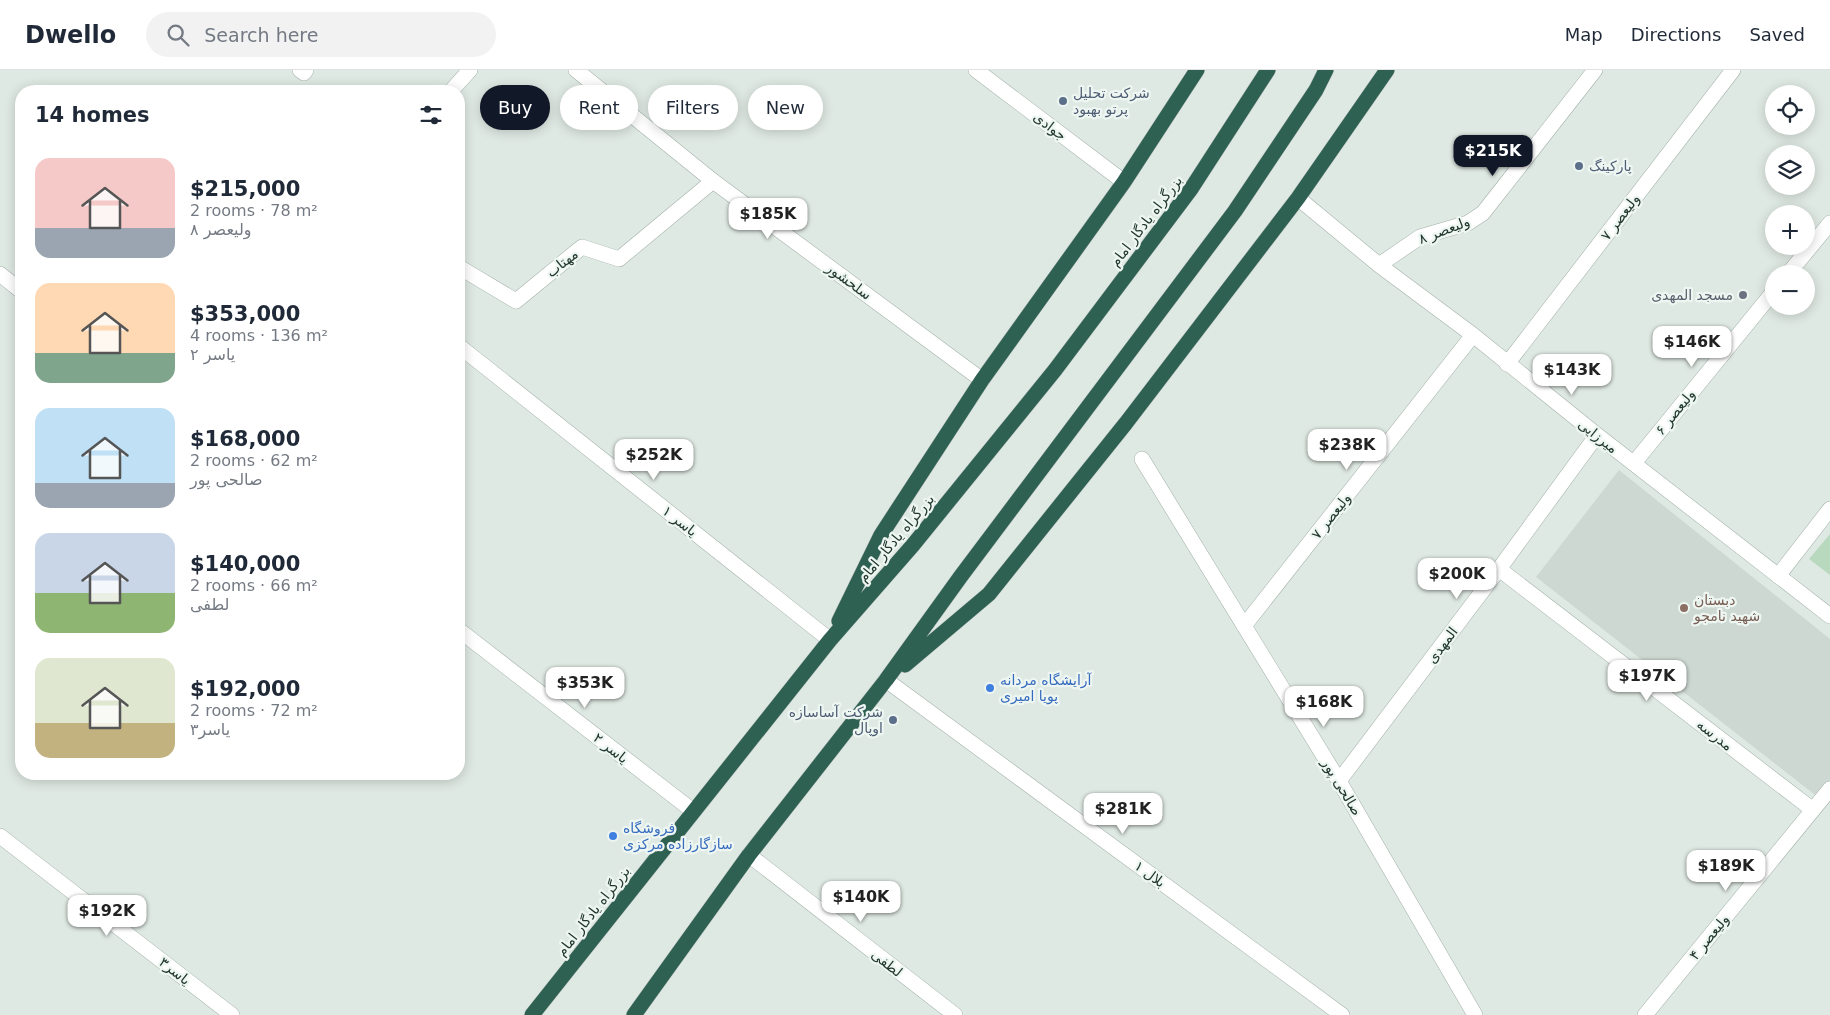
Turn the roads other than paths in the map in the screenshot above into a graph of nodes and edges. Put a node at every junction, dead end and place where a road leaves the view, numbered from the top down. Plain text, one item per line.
1 (470, 70) edge
2 (576, 70) edge
3 (976, 70) edge
4 (1197, 70) edge
5 (1268, 70) edge
6 (1326, 70) edge
7 (1387, 70) edge
8 (1595, 70) edge
9 (1733, 70) edge
10 (456, 85) edge
11 (713, 181) junction
12 (1124, 182) junction
13 (1298, 198) junction
14 (1830, 222) edge
15 (1379, 265) junction
16 (1795, 265) edge
17 (465, 270) edge
18 (0, 274) edge
19 (15, 286) edge
20 (1765, 303) edge
21 (1473, 335) junction
22 (465, 351) edge
23 (1507, 364) junction
24 (982, 380) junction
25 (1597, 435) junction
26 (1142, 459) dead end
27 (1634, 463) junction
28 (1830, 509) edge
29 (1499, 569) junction
30 (1778, 576) junction
31 (1830, 616) edge
32 (1244, 626) junction
33 (465, 635) edge
34 (830, 640) junction
35 (886, 680) junction
36 (1339, 781) junction
37 (1830, 789) edge
38 (1813, 810) junction
39 (693, 811) junction
40 (0, 836) edge
41 (748, 856) junction
42 (232, 1015) edge
43 (532, 1015) edge
44 (634, 1015) edge
45 (955, 1015) edge
46 (1342, 1015) edge
47 (1475, 1015) edge
48 (1645, 1015) edge

1 - 10 street
2 - 11 street, سلحشور
3 - 12 street, جوادی
4 - 12 highway
5 - 34 highway, بزرگراه یادگار امام
6 - 35 highway
7 - 13 highway
8 - 15 street, ولیعصر ۸
9 - 23 street, ولیعصر ۷
11 - 17 street, مهتاب
11 - 24 street, سلحشور
12 - 24 highway
13 - 15 street, میرزایی
13 - 35 highway
14 - 16 street
15 - 21 street, میرزایی
18 - 19 street
20 - 27 street, ولیعصر ۶
21 - 23 street, میرزایی
21 - 32 street, ولیعصر ۷
22 - 34 street, یاسر ۱
23 - 25 street, میرزایی
24 - 34 highway
25 - 27 street, میرزایی
25 - 29 street, المهدی
26 - 32 street, صالحی پور
27 - 30 street, میرزایی
28 - 30 street
29 - 36 street, المهدی
29 - 38 street, مدرسه
30 - 31 street, میرزایی
32 - 36 street, صالحی پور
33 - 39 street, یاسر ۲
34 - 39 highway, بزرگراه یادگار امام
35 - 41 highway
35 - 46 street, بلال ۱
36 - 47 street, صالحی پور
37 - 38 street, ولیعصر ۴
38 - 48 street, ولیعصر ۴
39 - 43 highway, بزرگراه یادگار امام
40 - 42 street, یاسر۳
41 - 44 highway
41 - 45 street, لطفی

